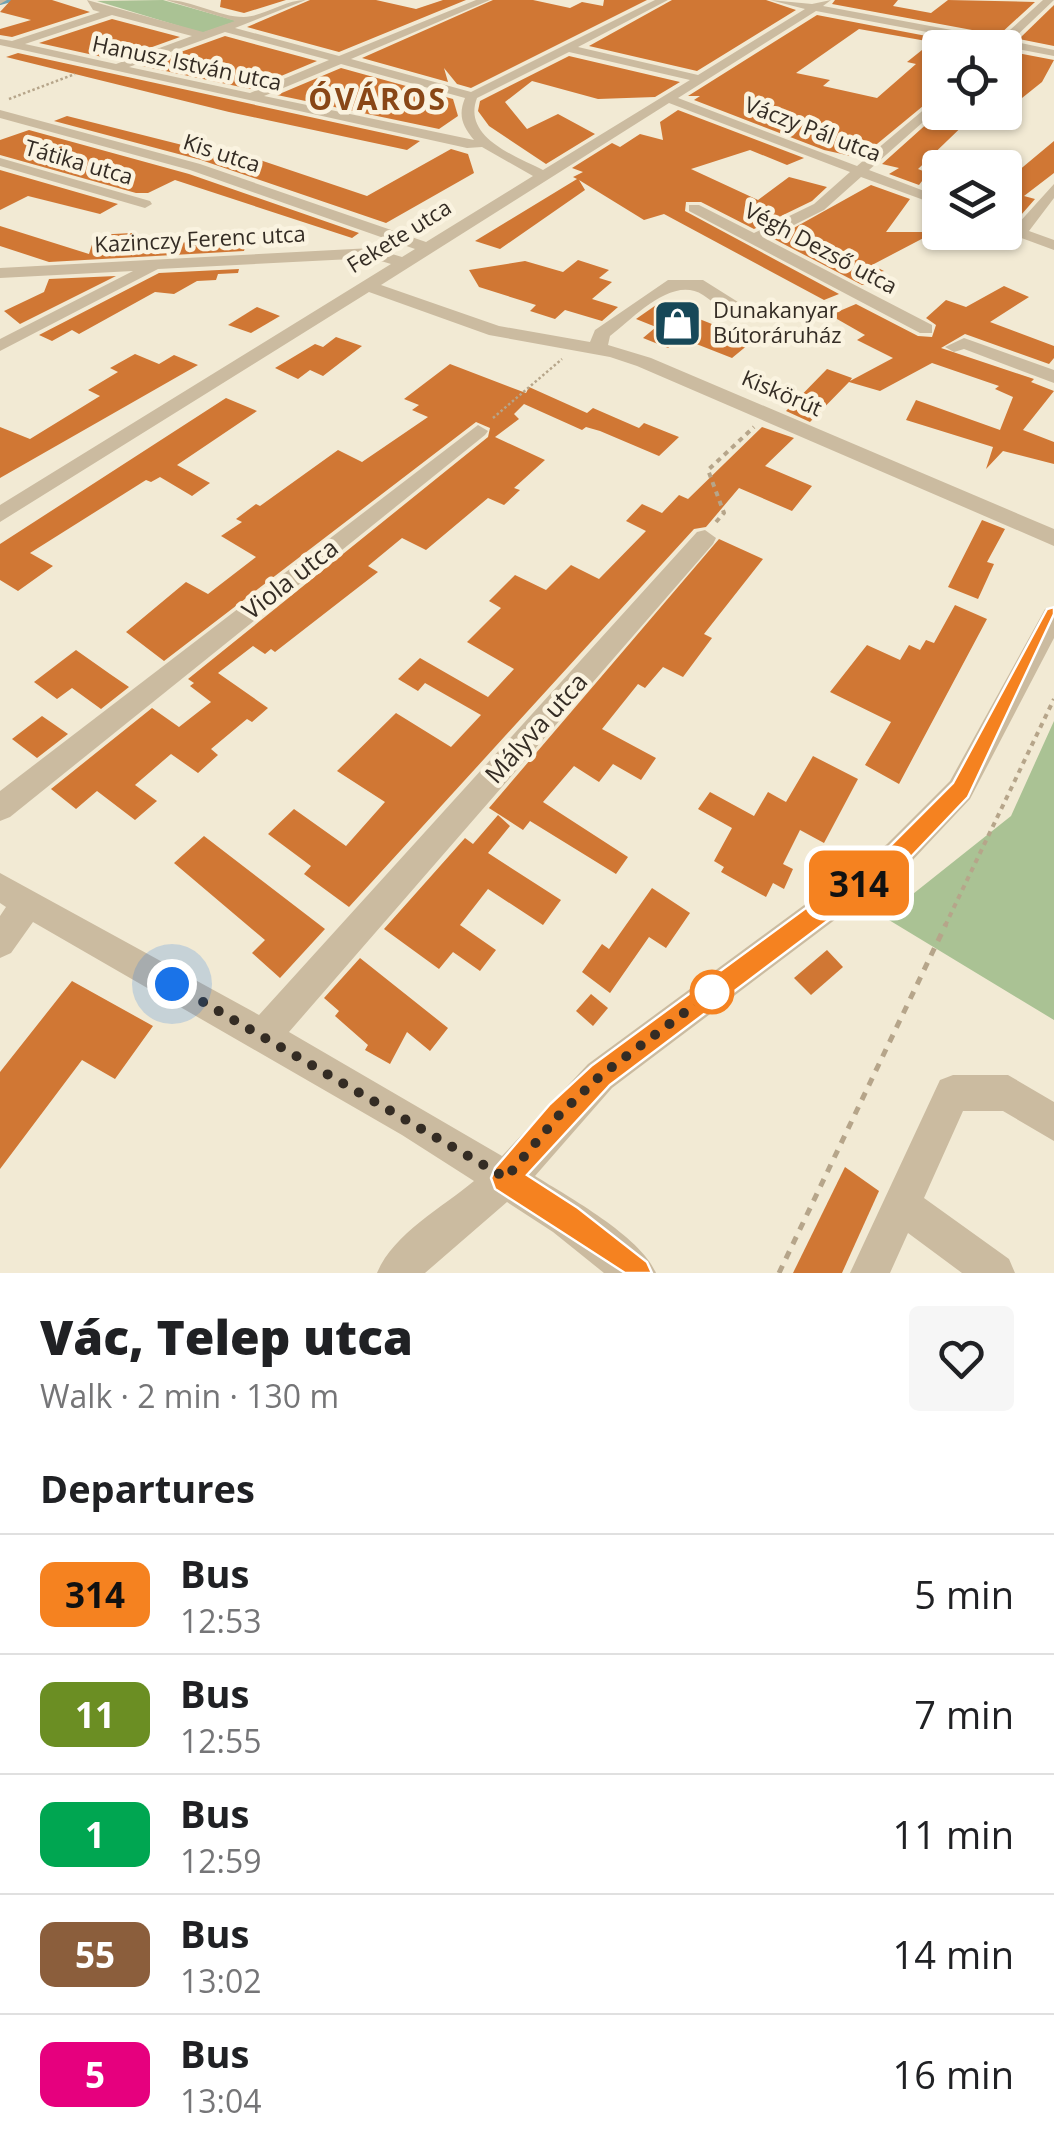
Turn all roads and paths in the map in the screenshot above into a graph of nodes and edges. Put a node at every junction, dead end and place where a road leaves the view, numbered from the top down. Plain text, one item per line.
1 (92, 0) edge
2 (171, 0) edge
3 (301, 0) edge
4 (485, 0) edge
5 (663, 0) edge
6 (775, 0) edge
7 (1049, 0) edge
8 (820, 4) edge
9 (111, 12) junction
10 (245, 20) junction
11 (224, 28) junction
12 (934, 30) edge
13 (1016, 30) edge
14 (201, 36) junction
15 (6, 44) edge
16 (566, 48) junction
17 (1022, 48) edge
18 (1054, 53) edge
19 (340, 60) junction
20 (100, 65) junction
21 (114, 68) junction
22 (702, 79) junction
23 (253, 96) junction
24 (472, 96) junction
25 (670, 99) junction
26 (0, 102) edge
27 (0, 114) edge
28 (922, 117) edge
29 (484, 143) junction
30 (0, 162) edge
31 (862, 172) junction
32 (543, 176) junction
33 (1054, 188) edge
34 (922, 195) edge
35 (145, 204) dead end
36 (694, 208) dead end
37 (1022, 220) edge
38 (1022, 234) edge
39 (756, 238) junction
40 (1054, 245) edge
41 (426, 248) junction
42 (162, 262) junction
43 (402, 262) junction
44 (1, 273) edge
45 (367, 286) junction
46 (732, 306) dead end
47 (926, 329) dead end
48 (0, 346) edge
49 (954, 347) dead end
50 (587, 348) junction
51 (1054, 377) edge
52 (768, 414) junction
53 (478, 431) joint
54 (0, 515) edge
55 (705, 538) joint
56 (1054, 538) edge
57 (1054, 615) edge
58 (1054, 699) edge
59 (0, 808) edge
60 (14, 895) edge
61 (0, 942) edge
62 (261, 1038) junction
63 (1054, 1123) edge
64 (506, 1178) junction
65 (902, 1205) junction
66 (397, 1273) edge
67 (636, 1273) edge
68 (779, 1273) edge
69 (870, 1273) edge
70 (995, 1273) edge

1 - 9 street
2 - 10 street
3 - 10 street
4 - 19 street
5 - 16 street
6 - 8 street
7 - 13 street
8 - 12 street
8 - 22 street, Fekete utca
9 - 14 street
9 - 15 street
10 - 11 street
11 - 14 street
11 - 19 street
14 - 21 street
15 - 20 street, Hanusz István utca
16 - 22 street
16 - 24 street
17 - 18 street
19 - 23 street
19 - 24 street
20 - 21 street, Hanusz István utca
20 - 26 path
21 - 23 street, Hanusz István utca
22 - 25 street, Fekete utca
23 - 29 street, Hanusz István utca
24 - 29 street
25 - 31 street, Váczy Pál utca
25 - 32 street, Fekete utca
27 - 41 street, Kis utca
28 - 31 street
29 - 32 street
30 - 35 street, Tátika utca
31 - 34 street, Váczy Pál utca
31 - 39 street
32 - 41 street, Fekete utca
33 - 37 street
36 - 39 street, Végh Dezső utca
38 - 40 street
39 - 47 street, Végh Dezső utca
41 - 43 street, Fekete utca
42 - 43 street, Kazinczy Ferenc utca
42 - 44 street, Kazinczy Ferenc utca
42 - 48 street
43 - 45 street, Fekete utca
45 - 50 street, Kiskörút
45 - 54 street, Fekete utca
46 - 50 street
49 - 51 street
50 - 52 street, Kiskörút
50 - 53 path
52 - 55 path
52 - 56 street, Kiskörút
53 - 59 street, Viola utca
55 - 62 street, Mályva utca
57 - 64 street
58 - 68 path
60 - 61 street
60 - 62 street
62 - 64 street
63 - 65 street
64 - 66 street
64 - 67 street
65 - 69 street
65 - 70 street

